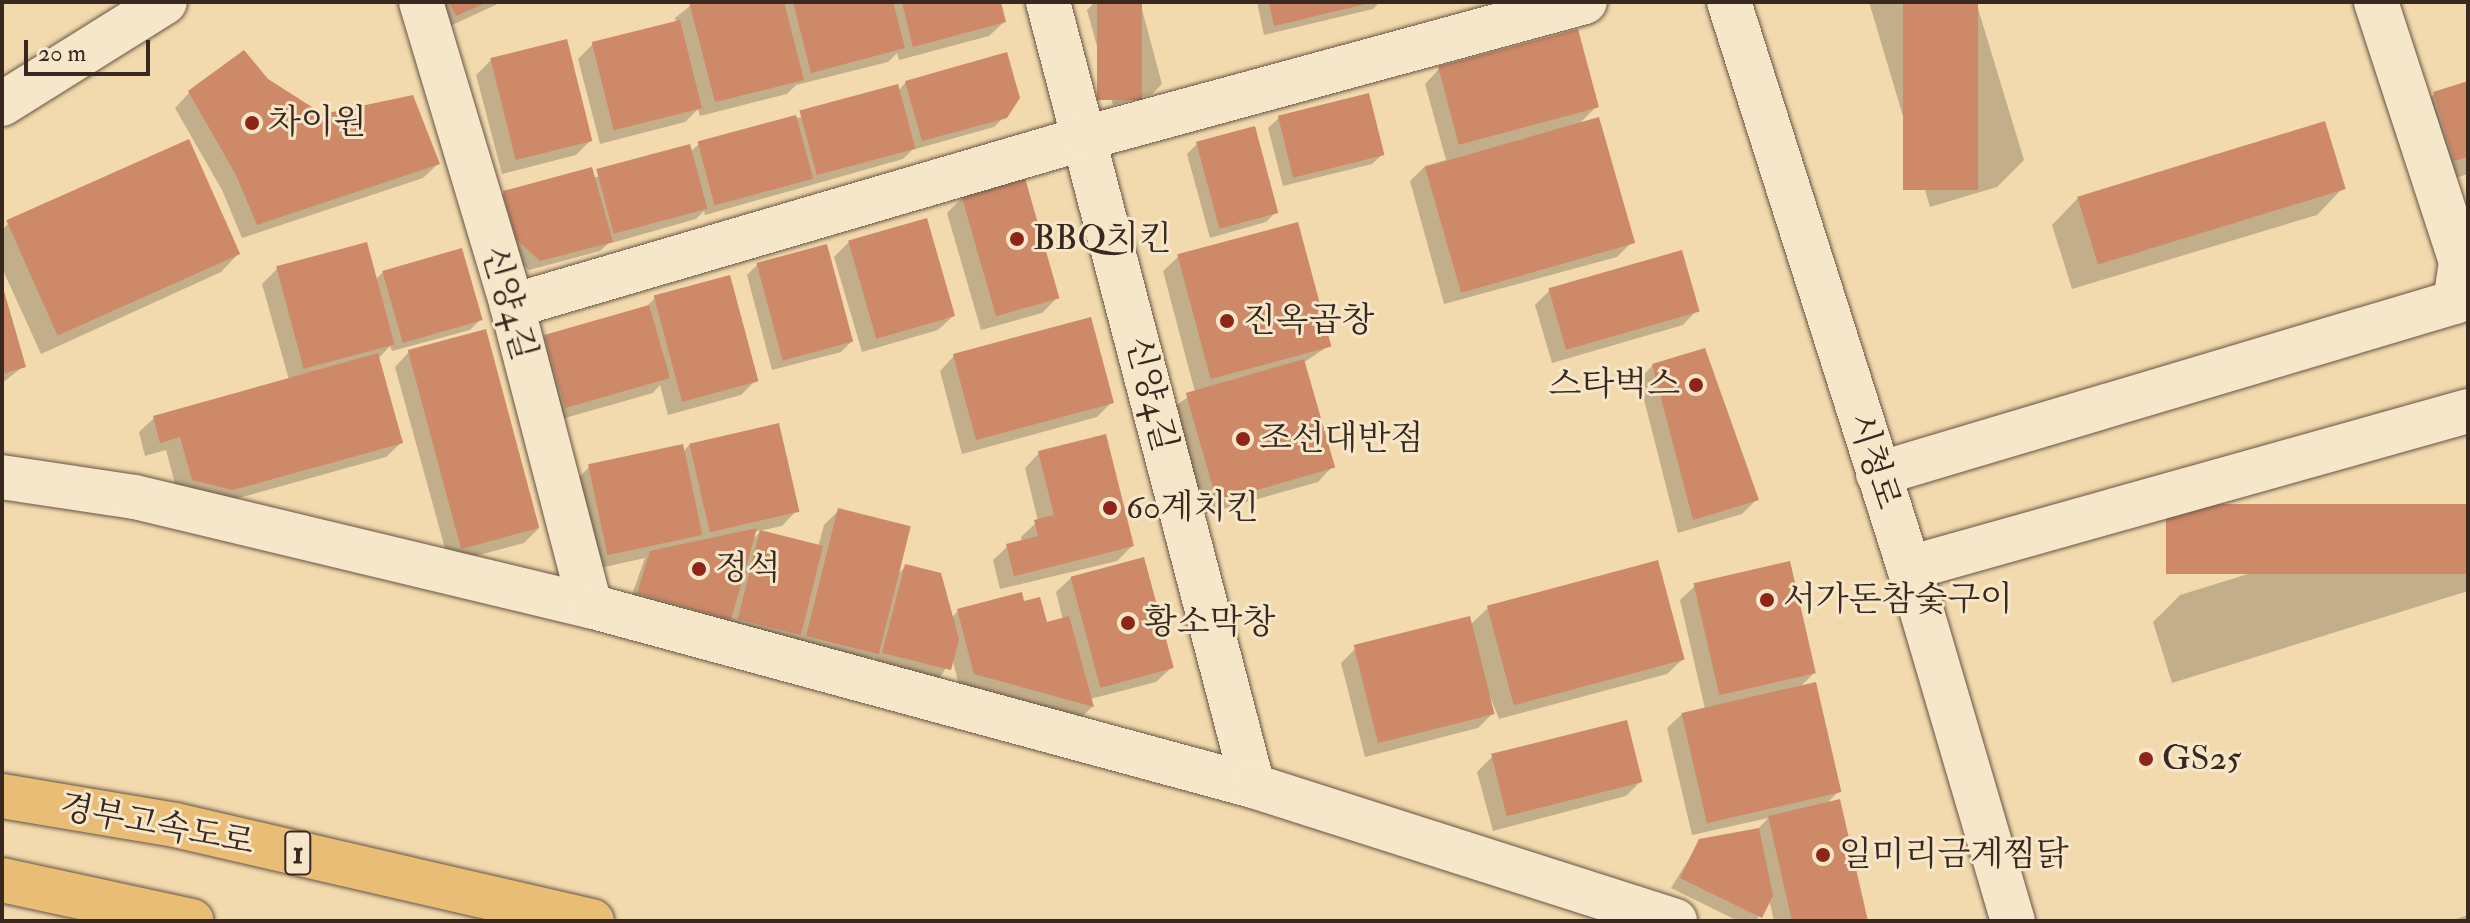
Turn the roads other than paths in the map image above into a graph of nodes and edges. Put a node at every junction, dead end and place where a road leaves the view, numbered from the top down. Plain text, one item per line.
1 (165, 2) edge
2 (421, 2) edge
3 (1048, 2) edge
4 (1585, 2) edge
5 (1729, 2) edge
6 (2376, 2) edge
7 (2, 104) edge
8 (1085, 138) junction
9 (512, 306) junction
10 (2468, 411) edge
11 (1878, 474) junction
12 (2, 477) edge
13 (1909, 568) junction
14 (590, 606) junction
15 (1253, 786) junction
16 (2, 796) edge
17 (2, 880) edge
18 (192, 921) edge
19 (592, 921) edge
20 (1675, 921) edge
21 (2013, 921) edge

1 - 7 street
2 - 9 street, 신양4길
3 - 8 street, 신양4길
4 - 8 street
5 - 11 street, 시청로
6 - 11 street
8 - 9 street
8 - 15 street, 신양4길
9 - 14 street, 신양4길
10 - 13 street
11 - 13 street, 시청로
12 - 14 street
13 - 21 street, 시청로
14 - 15 street
15 - 20 street
16 - 19 highway, 경부고속도로 / 1
17 - 18 highway

